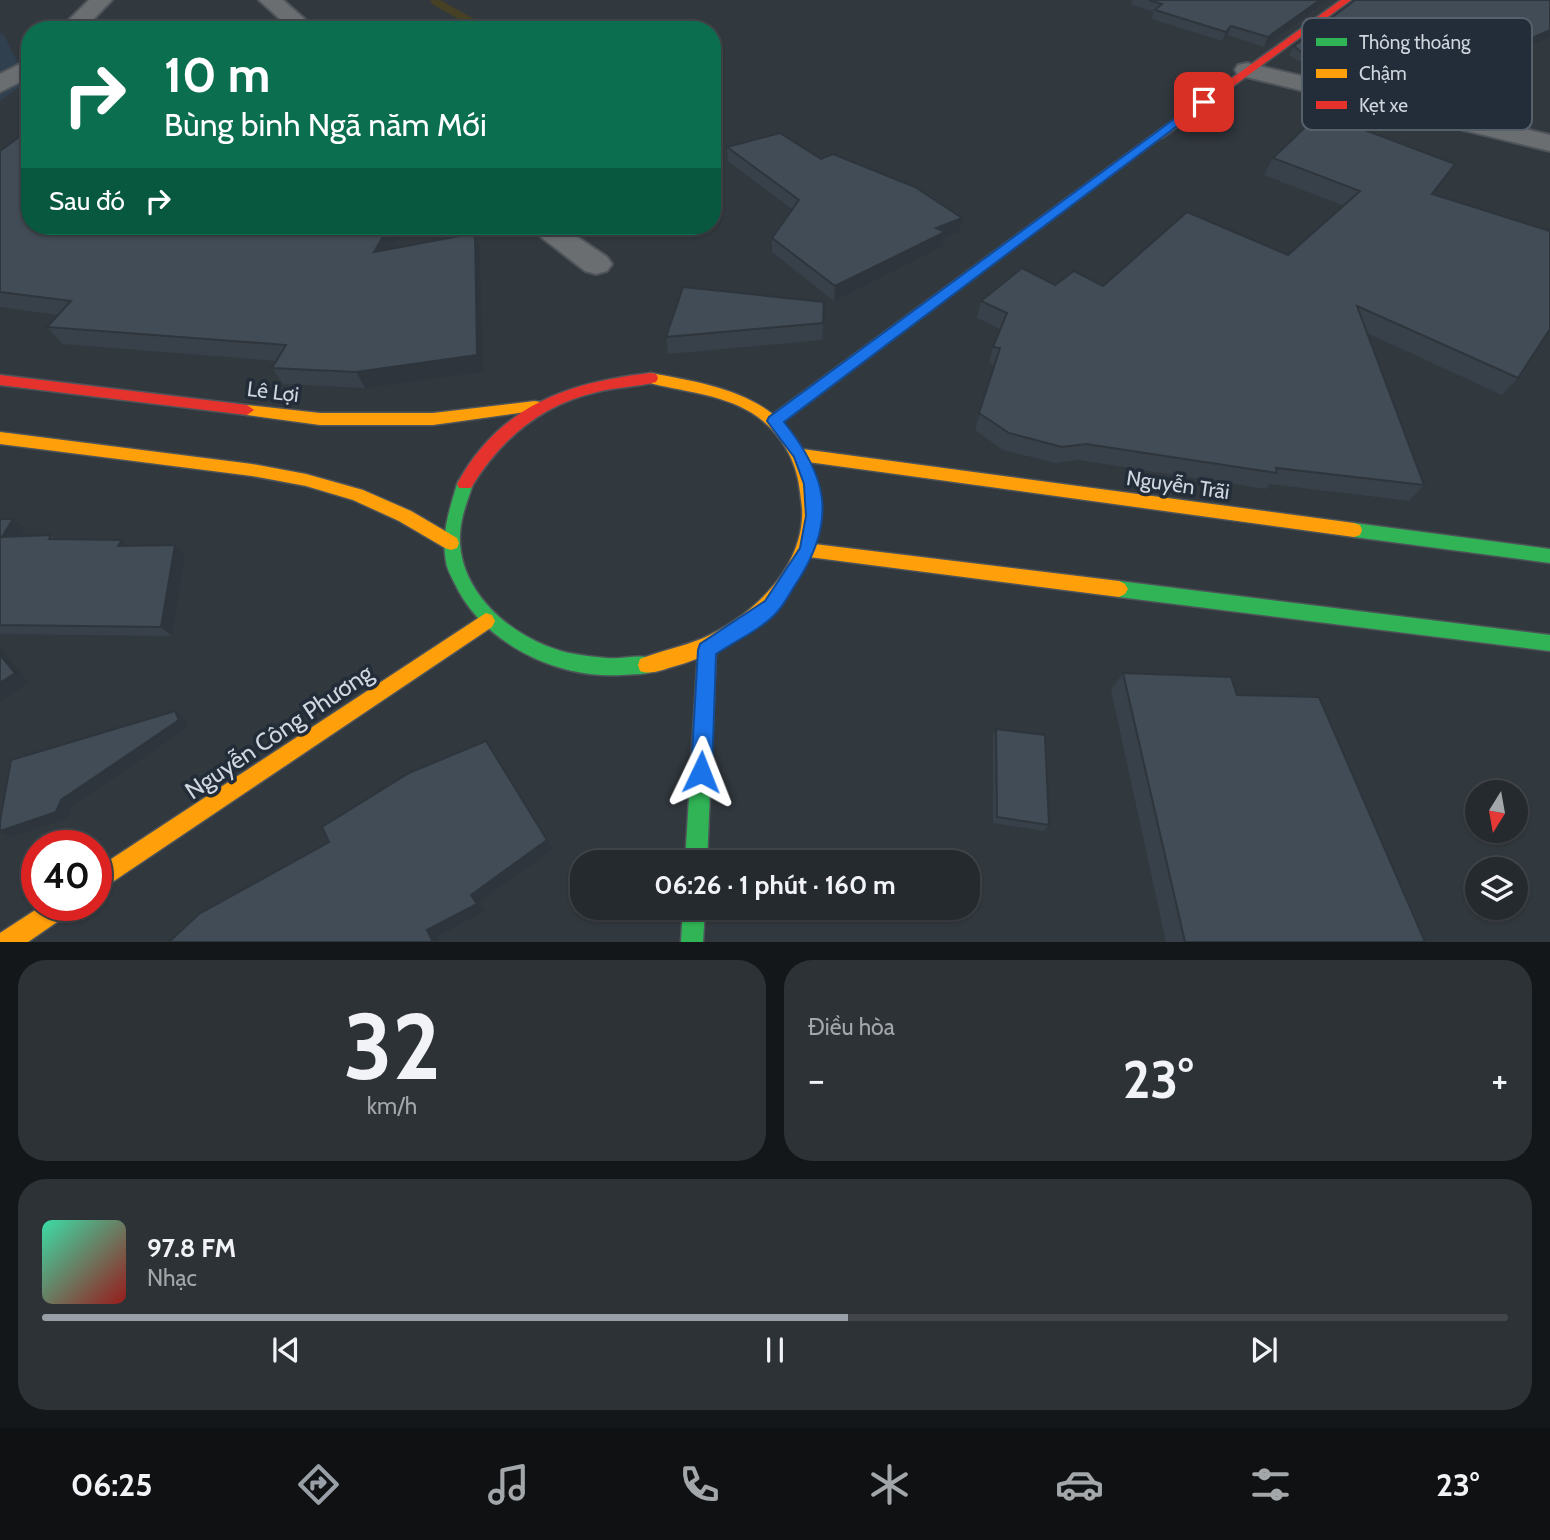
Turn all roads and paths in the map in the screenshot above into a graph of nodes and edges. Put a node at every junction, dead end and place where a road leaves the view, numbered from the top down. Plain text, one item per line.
1 (101, 0) edge
2 (270, 0) edge
3 (1347, 0) edge
4 (1321, 18) edge
5 (79, 21) edge
6 (295, 21) edge
7 (1302, 32) edge
8 (1247, 70) junction
9 (21, 72) edge
10 (1302, 83) edge
11 (0, 85) edge
12 (1496, 130) edge
13 (1550, 143) edge
14 (555, 235) edge
15 (596, 264) dead end
16 (0, 380) edge
17 (541, 406) junction
18 (774, 421) junction
19 (0, 438) edge
20 (801, 455) junction
21 (451, 543) junction
22 (808, 550) junction
23 (1550, 556) edge
24 (486, 621) junction
25 (1550, 643) edge
26 (707, 650) junction
27 (697, 850) edge
28 (112, 871) edge
29 (693, 920) edge
30 (38, 921) edge
31 (7, 942) edge
32 (692, 942) edge

1 - 5 street
2 - 6 street
3 - 4 main road
7 - 8 main road
8 - 10 street
8 - 18 main road
9 - 11 street
12 - 13 street
14 - 15 street
16 - 17 main road, Lê Lợi
17 - 18 main road
17 - 21 main road
18 - 20 main road
19 - 21 main road
20 - 22 main road
20 - 23 main road, Nguyễn Trãi
21 - 24 main road
22 - 25 main road
22 - 26 main road
24 - 26 main road
24 - 28 main road, Nguyễn Công Phương
26 - 27 main road
29 - 32 main road
30 - 31 main road

